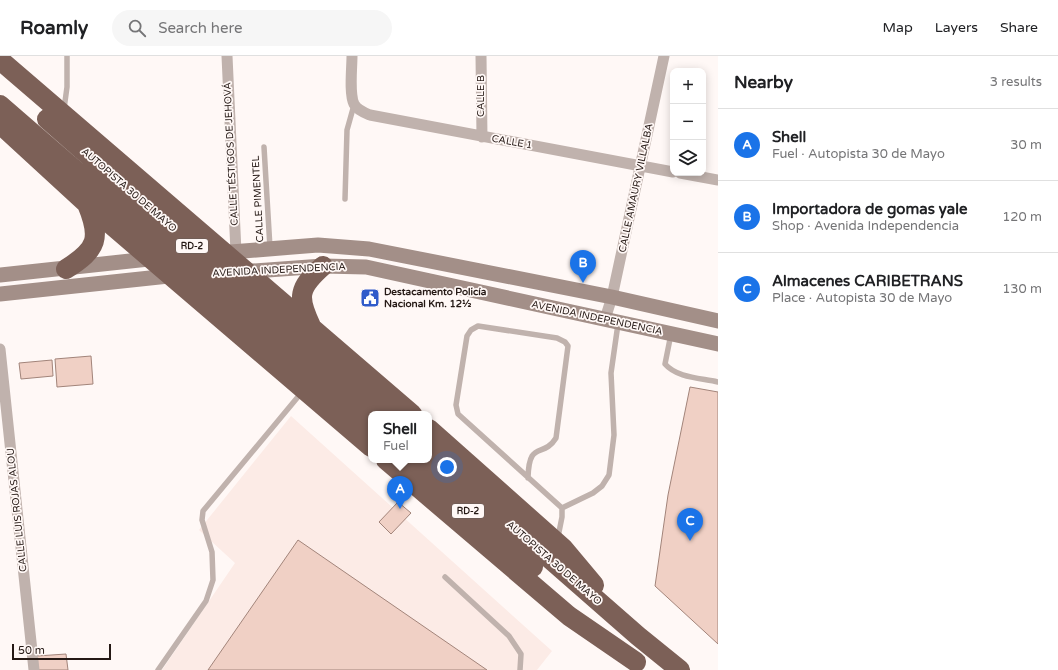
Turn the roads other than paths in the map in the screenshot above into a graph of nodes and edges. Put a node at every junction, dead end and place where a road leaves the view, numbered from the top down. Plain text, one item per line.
1 (67, 56) edge
2 (227, 56) edge
3 (352, 56) edge
4 (481, 56) edge
5 (664, 56) edge
6 (0, 60) edge
7 (0, 77) edge
8 (0, 105) edge
9 (354, 105) junction
10 (63, 114) junction
11 (0, 124) edge
12 (88, 135) junction
13 (482, 136) junction
14 (264, 147) dead end
15 (642, 166) junction
16 (670, 171) edge
17 (53, 172) junction
18 (696, 176) edge
19 (718, 180) edge
20 (160, 198) junction
21 (345, 199) dead end
22 (87, 204) junction
23 (125, 237) junction
24 (270, 249) junction
25 (230, 252) junction
26 (150, 259) junction
27 (323, 266) junction
28 (66, 269) junction
29 (246, 271) junction
30 (0, 275) edge
31 (170, 276) junction
32 (0, 294) edge
33 (612, 297) junction
34 (611, 321) junction
35 (718, 321) edge
36 (313, 329) junction
37 (671, 334) junction
38 (718, 344) edge
39 (0, 349) edge
40 (337, 350) junction
41 (323, 367) dead end
42 (318, 373) dead end
43 (718, 382) edge
44 (304, 390) junction
45 (381, 411) edge
46 (408, 411) edge
47 (368, 424) edge
48 (432, 432) edge
49 (368, 444) edge
50 (432, 456) edge
51 (390, 463) edge
52 (413, 463) edge
53 (528, 478) junction
54 (562, 508) junction
55 (542, 553) junction
56 (445, 577) dead end
57 (641, 666) edge
58 (34, 670) edge
59 (158, 670) edge
60 (520, 670) edge
61 (680, 670) edge

1 - 10 lane
2 - 25 street, CALLE TÉSTIGOS DE JEHOVÁ
3 - 9 street
4 - 13 street, CALLE B
5 - 15 street, CALLE AMAURY VILLALBA
6 - 10 highway
7 - 45 highway, AUTOPISTA 30 DE MAYO / RD-2
8 - 47 highway, AUTOPISTA 30 DE MAYO / RD-2
9 - 13 street, CALLE 1
9 - 21 lane
10 - 12 highway
11 - 17 highway
12 - 17 highway
12 - 20 highway
13 - 15 street, CALLE 1
14 - 24 lane, CALLE PIMENTEL
15 - 16 street, CALLE 1
15 - 33 street, CALLE AMAURY VILLALBA
17 - 22 highway
18 - 19 street
20 - 23 highway
20 - 25 highway
22 - 23 highway
22 - 28 highway
23 - 26 highway
24 - 25 street, AVENIDA INDEPENDENCIA
24 - 33 street, AVENIDA INDEPENDENCIA
25 - 26 street, AVENIDA INDEPENDENCIA
25 - 29 highway
26 - 28 street, AVENIDA INDEPENDENCIA
26 - 31 highway
27 - 29 street, AVENIDA INDEPENDENCIA
27 - 34 street, AVENIDA INDEPENDENCIA
27 - 36 highway
28 - 30 street, AVENIDA INDEPENDENCIA
29 - 31 street, AVENIDA INDEPENDENCIA
29 - 36 highway
31 - 32 street, AVENIDA INDEPENDENCIA
31 - 44 highway
33 - 34 street, CALLE AMAURY VILLALBA
33 - 35 street, AVENIDA INDEPENDENCIA
34 - 37 street, AVENIDA INDEPENDENCIA
34 - 54 lane
36 - 40 highway
37 - 38 street, AVENIDA INDEPENDENCIA
37 - 43 lane
39 - 58 street, CALLE LUIS ROJAS ALOU
40 - 41 lane
40 - 46 highway
42 - 44 lane
44 - 49 highway
44 - 59 lane
48 - 55 highway
50 - 55 highway, AUTOPISTA 30 DE MAYO / RD-2
51 - 57 highway
52 - 55 highway, AUTOPISTA 30 DE MAYO / RD-2
53 - 53 lane
53 - 54 lane
54 - 55 lane
55 - 57 highway, AUTOPISTA 30 DE MAYO / RD-2
55 - 61 highway, AUTOPISTA 30 DE MAYO / RD-2
56 - 60 lane

